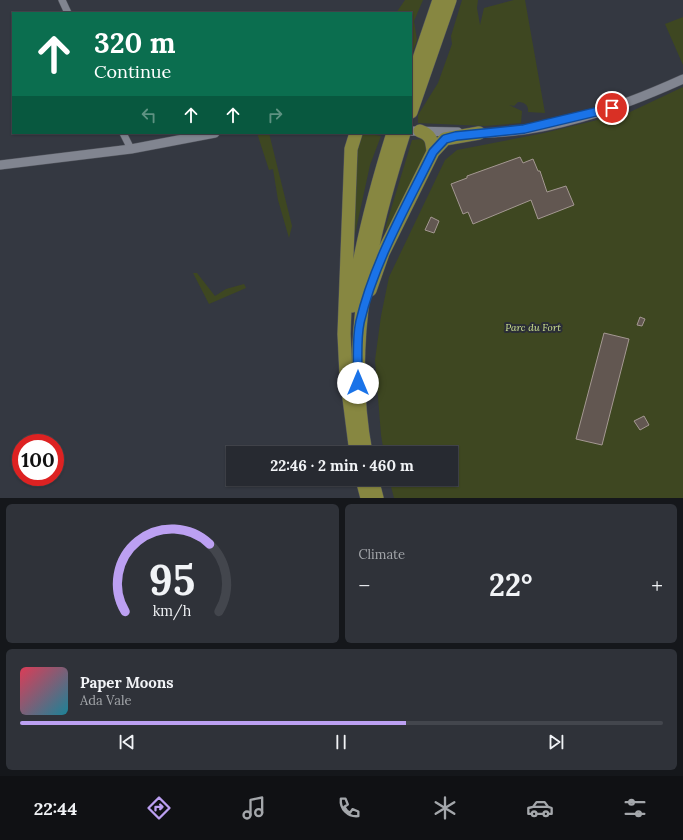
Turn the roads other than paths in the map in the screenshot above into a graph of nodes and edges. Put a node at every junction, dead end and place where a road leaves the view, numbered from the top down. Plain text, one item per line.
1 (62, 0) edge
2 (440, 0) edge
3 (450, 0) edge
4 (68, 12) edge
5 (412, 79) edge
6 (683, 79) edge
7 (412, 109) edge
8 (415, 131) edge
9 (479, 133) junction
10 (123, 134) edge
11 (210, 134) edge
12 (343, 134) edge
13 (356, 134) edge
14 (403, 134) edge
15 (394, 141) edge
16 (351, 148) junction
17 (131, 149) junction
18 (433, 152) junction
19 (0, 165) edge
20 (360, 323) junction
21 (350, 408) junction
22 (355, 446) edge
23 (365, 446) edge
24 (364, 486) edge
25 (374, 486) edge
26 (367, 498) edge
27 (377, 498) edge

1 - 4 street
2 - 5 highway
3 - 7 highway
6 - 9 street
8 - 9 street
8 - 18 highway
9 - 18 highway
10 - 17 street
11 - 17 street
12 - 16 highway
13 - 16 highway
14 - 15 highway
15 - 20 highway
15 - 21 highway
16 - 21 highway
17 - 19 street
18 - 20 highway
20 - 23 highway
21 - 22 highway
24 - 26 highway
25 - 27 highway

